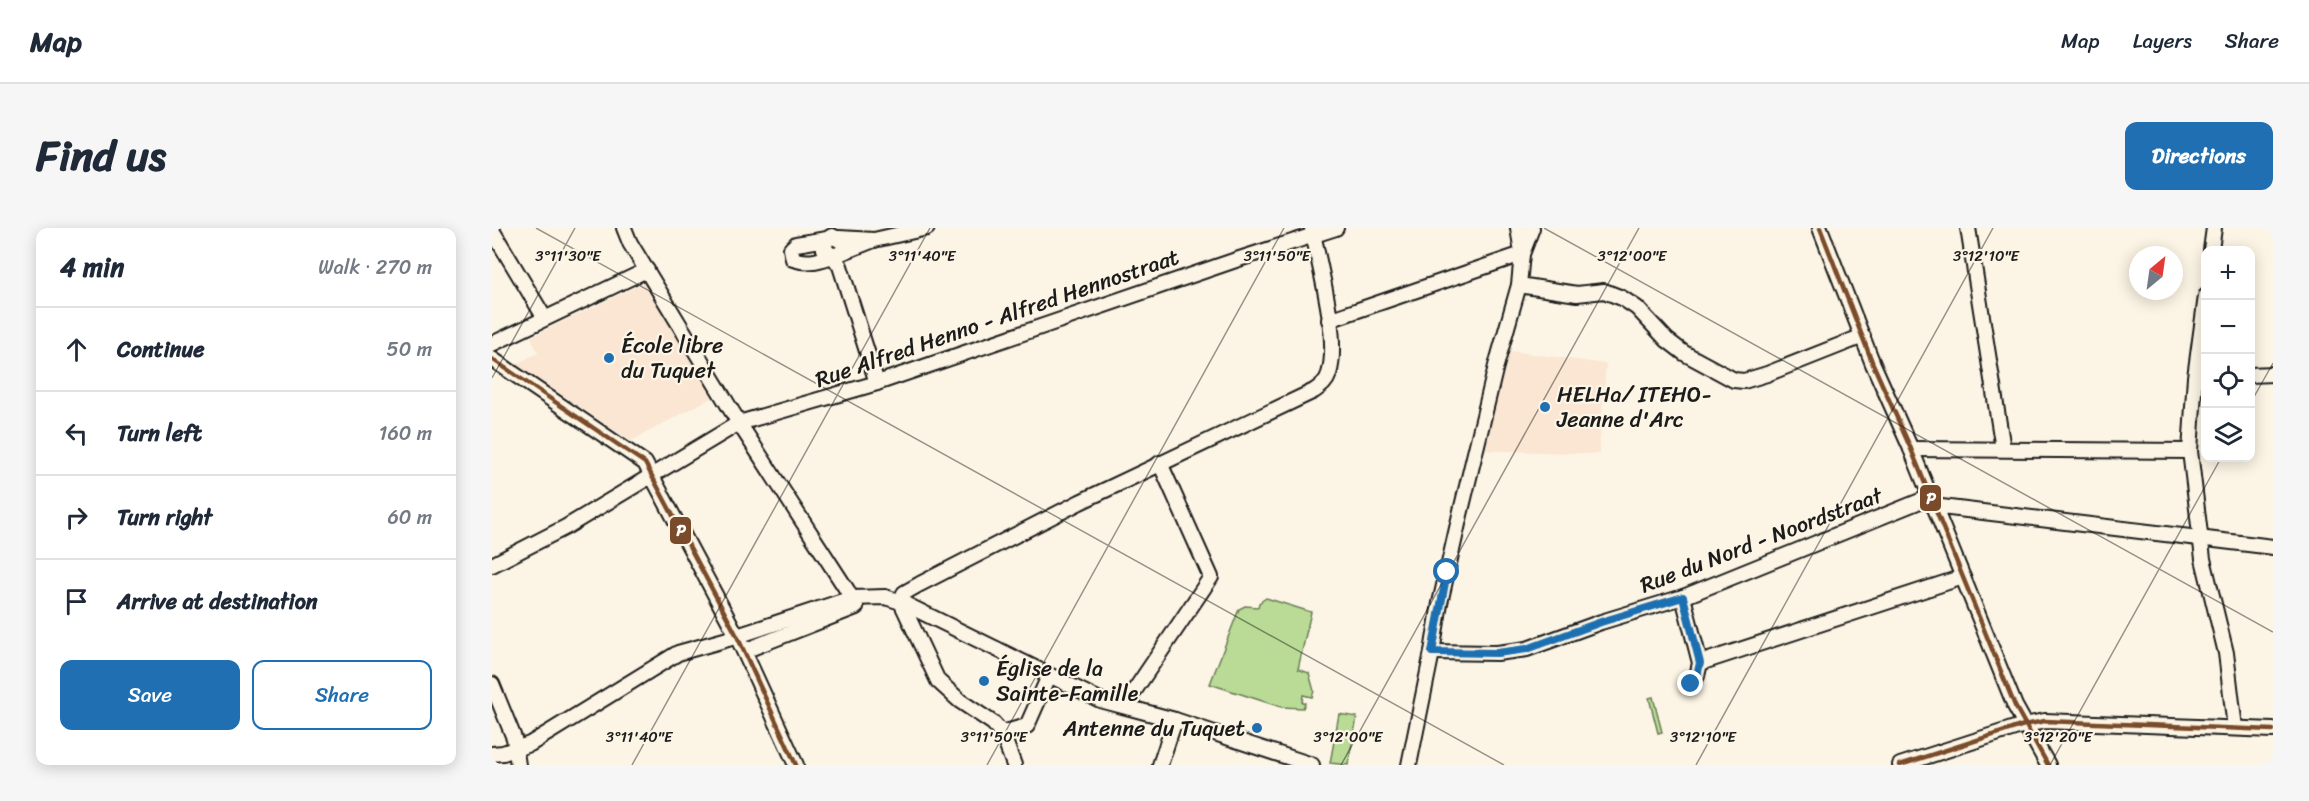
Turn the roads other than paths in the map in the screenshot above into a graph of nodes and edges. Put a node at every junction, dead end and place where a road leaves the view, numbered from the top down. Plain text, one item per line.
1 (624, 228) edge
2 (927, 228) edge
3 (1336, 228) edge
4 (1518, 228) edge
5 (1532, 228) edge
6 (1820, 228) edge
7 (1968, 228) edge
8 (2214, 228) edge
9 (492, 230) edge
10 (1313, 231) edge
11 (833, 238) junction
12 (874, 240) junction
13 (2212, 246) edge
14 (1522, 254) junction
15 (837, 255) junction
16 (646, 270) junction
17 (1519, 285) junction
18 (2205, 300) edge
19 (544, 317) junction
20 (1329, 320) junction
21 (1863, 336) junction
22 (1844, 343) junction
23 (492, 344) edge
24 (492, 359) edge
25 (1873, 364) junction
26 (2273, 374) edge
27 (2255, 375) edge
28 (2200, 377) edge
29 (877, 383) junction
30 (739, 423) junction
31 (1911, 449) junction
32 (2003, 449) junction
33 (2190, 451) junction
34 (1160, 464) junction
35 (652, 476) junction
36 (1932, 502) junction
37 (2201, 538) junction
38 (2273, 547) edge
39 (492, 565) edge
40 (1963, 577) junction
41 (1683, 597) junction
42 (852, 598) junction
43 (901, 602) junction
44 (736, 636) junction
45 (744, 651) junction
46 (1432, 652) junction
47 (1700, 663) junction
48 (1049, 676) junction
49 (492, 684) edge
50 (1691, 684) dead end
51 (1124, 706) junction
52 (1175, 720) junction
53 (2024, 725) junction
54 (2235, 728) junction
55 (2273, 729) edge
56 (1002, 733) junction
57 (516, 749) junction
58 (492, 754) edge
59 (519, 765) edge
60 (796, 765) edge
61 (1014, 765) edge
62 (1160, 765) edge
63 (1312, 765) edge
64 (1409, 765) edge
65 (1900, 765) edge
66 (2048, 765) edge

1 - 16 street
2 - 12 street
3 - 10 street, Rue Alfred Henno - Alfred Hennostraat
4 - 14 street
5 - 14 street
6 - 21 street
7 - 32 street
8 - 13 street
9 - 19 street
10 - 20 street
10 - 29 street, Rue Alfred Henno - Alfred Hennostraat
11 - 12 street
11 - 15 street
11 - 15 street
12 - 15 street
14 - 17 street
14 - 20 street
15 - 29 street
16 - 19 street
16 - 30 street
17 - 22 street
17 - 46 street
18 - 28 street
19 - 23 street
20 - 34 street
21 - 22 street
21 - 25 street
22 - 25 street
24 - 35 street
25 - 31 street
26 - 27 street
28 - 33 street
29 - 30 street, Rue Alfred Henno - Alfred Hennostraat
30 - 35 street, Rue Alfred Henno - Alfred Hennostraat
30 - 42 street
31 - 32 street
31 - 36 street
32 - 33 street
33 - 37 street
34 - 43 street
34 - 51 street
35 - 39 street, Rue Alfred Henno - Alfred Hennostraat
35 - 44 street
36 - 37 street
36 - 40 street
36 - 41 street, Rue du Nord - Noordstraat
37 - 38 street
37 - 54 street
40 - 47 street
40 - 53 street
41 - 46 street, Rue du Nord - Noordstraat
41 - 47 street
42 - 43 street
42 - 44 street
42 - 45 street
43 - 48 street
43 - 56 street
44 - 45 street
44 - 57 street
45 - 60 street
46 - 64 street
47 - 50 street
48 - 51 street
48 - 56 street
49 - 57 street
51 - 52 street
52 - 62 street
52 - 63 street
53 - 54 street
53 - 65 street
53 - 66 street
54 - 55 street
56 - 61 street
57 - 58 street
57 - 59 street

